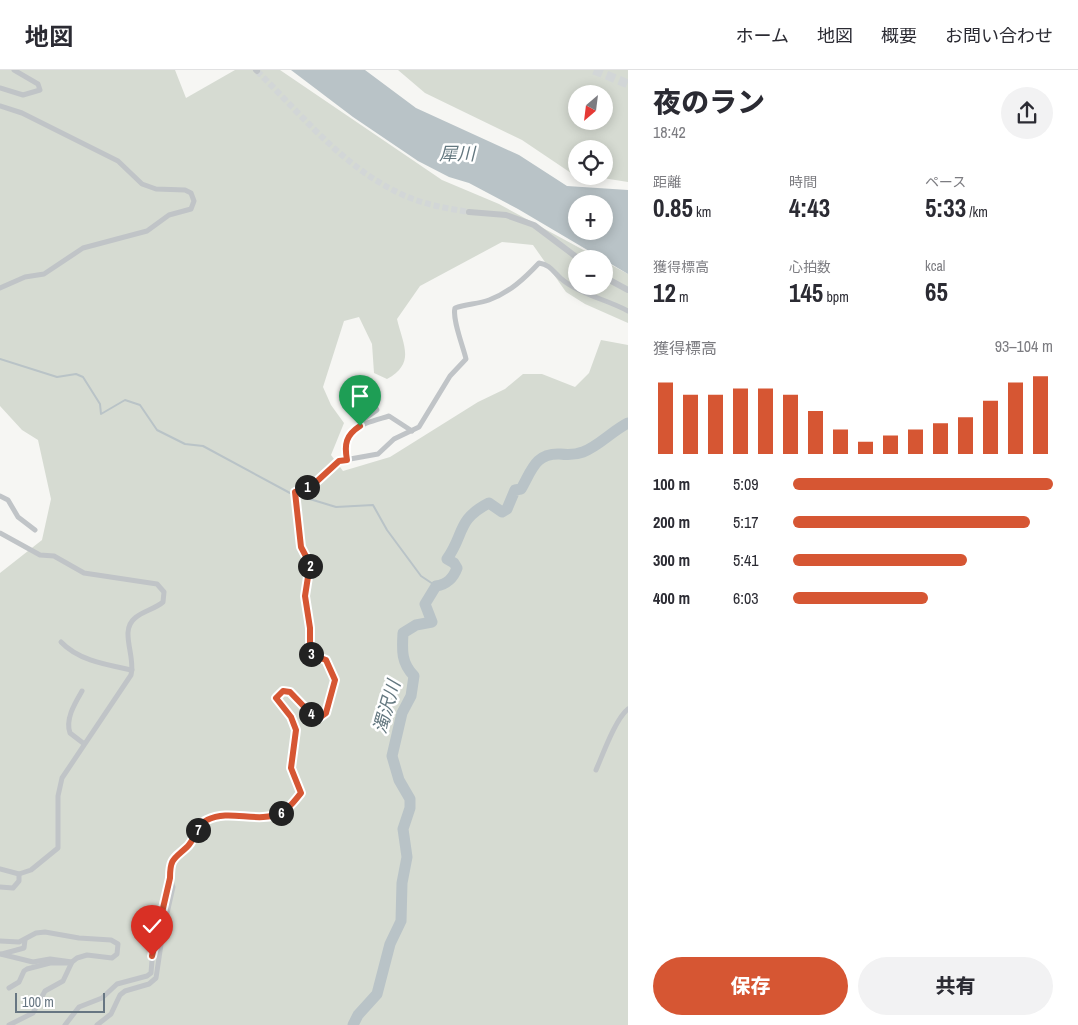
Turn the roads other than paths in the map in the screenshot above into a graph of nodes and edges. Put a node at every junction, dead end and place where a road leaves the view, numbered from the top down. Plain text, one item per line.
1 (14, 70) edge
2 (0, 88) edge
3 (0, 106) edge
4 (469, 212) tunnel mouth
5 (568, 250) edge
6 (613, 282) edge
7 (0, 288) edge
8 (628, 290) edge
9 (628, 311) edge
10 (363, 389) dead end
11 (360, 426) junction
12 (412, 431) junction
13 (347, 460) junction
14 (0, 496) edge
15 (36, 530) dead end
16 (0, 533) edge
17 (61, 642) dead end
18 (132, 670) junction
19 (82, 691) dead end
20 (628, 709) edge
21 (83, 743) junction
22 (596, 770) dead end
23 (0, 869) edge
24 (19, 874) junction
25 (170, 878) junction
26 (0, 887) edge
27 (25, 940) junction
28 (0, 941) edge
29 (1, 954) edge
30 (72, 962) junction
31 (10, 988) dead end
32 (9, 1025) edge
33 (65, 1025) edge
34 (97, 1025) edge

1 - 2 street
3 - 7 street
4 - 5 street
6 - 8 street
9 - 12 street
10 - 11 street
11 - 12 street
11 - 13 street
12 - 13 street
13 - 25 street
14 - 15 street
16 - 18 street
17 - 18 street
18 - 21 street
19 - 21 street
20 - 22 street
21 - 24 street
23 - 24 street
24 - 26 street
25 - 33 street
25 - 34 street
27 - 28 street
27 - 29 street
27 - 30 street
29 - 30 street
30 - 31 street
30 - 32 street

